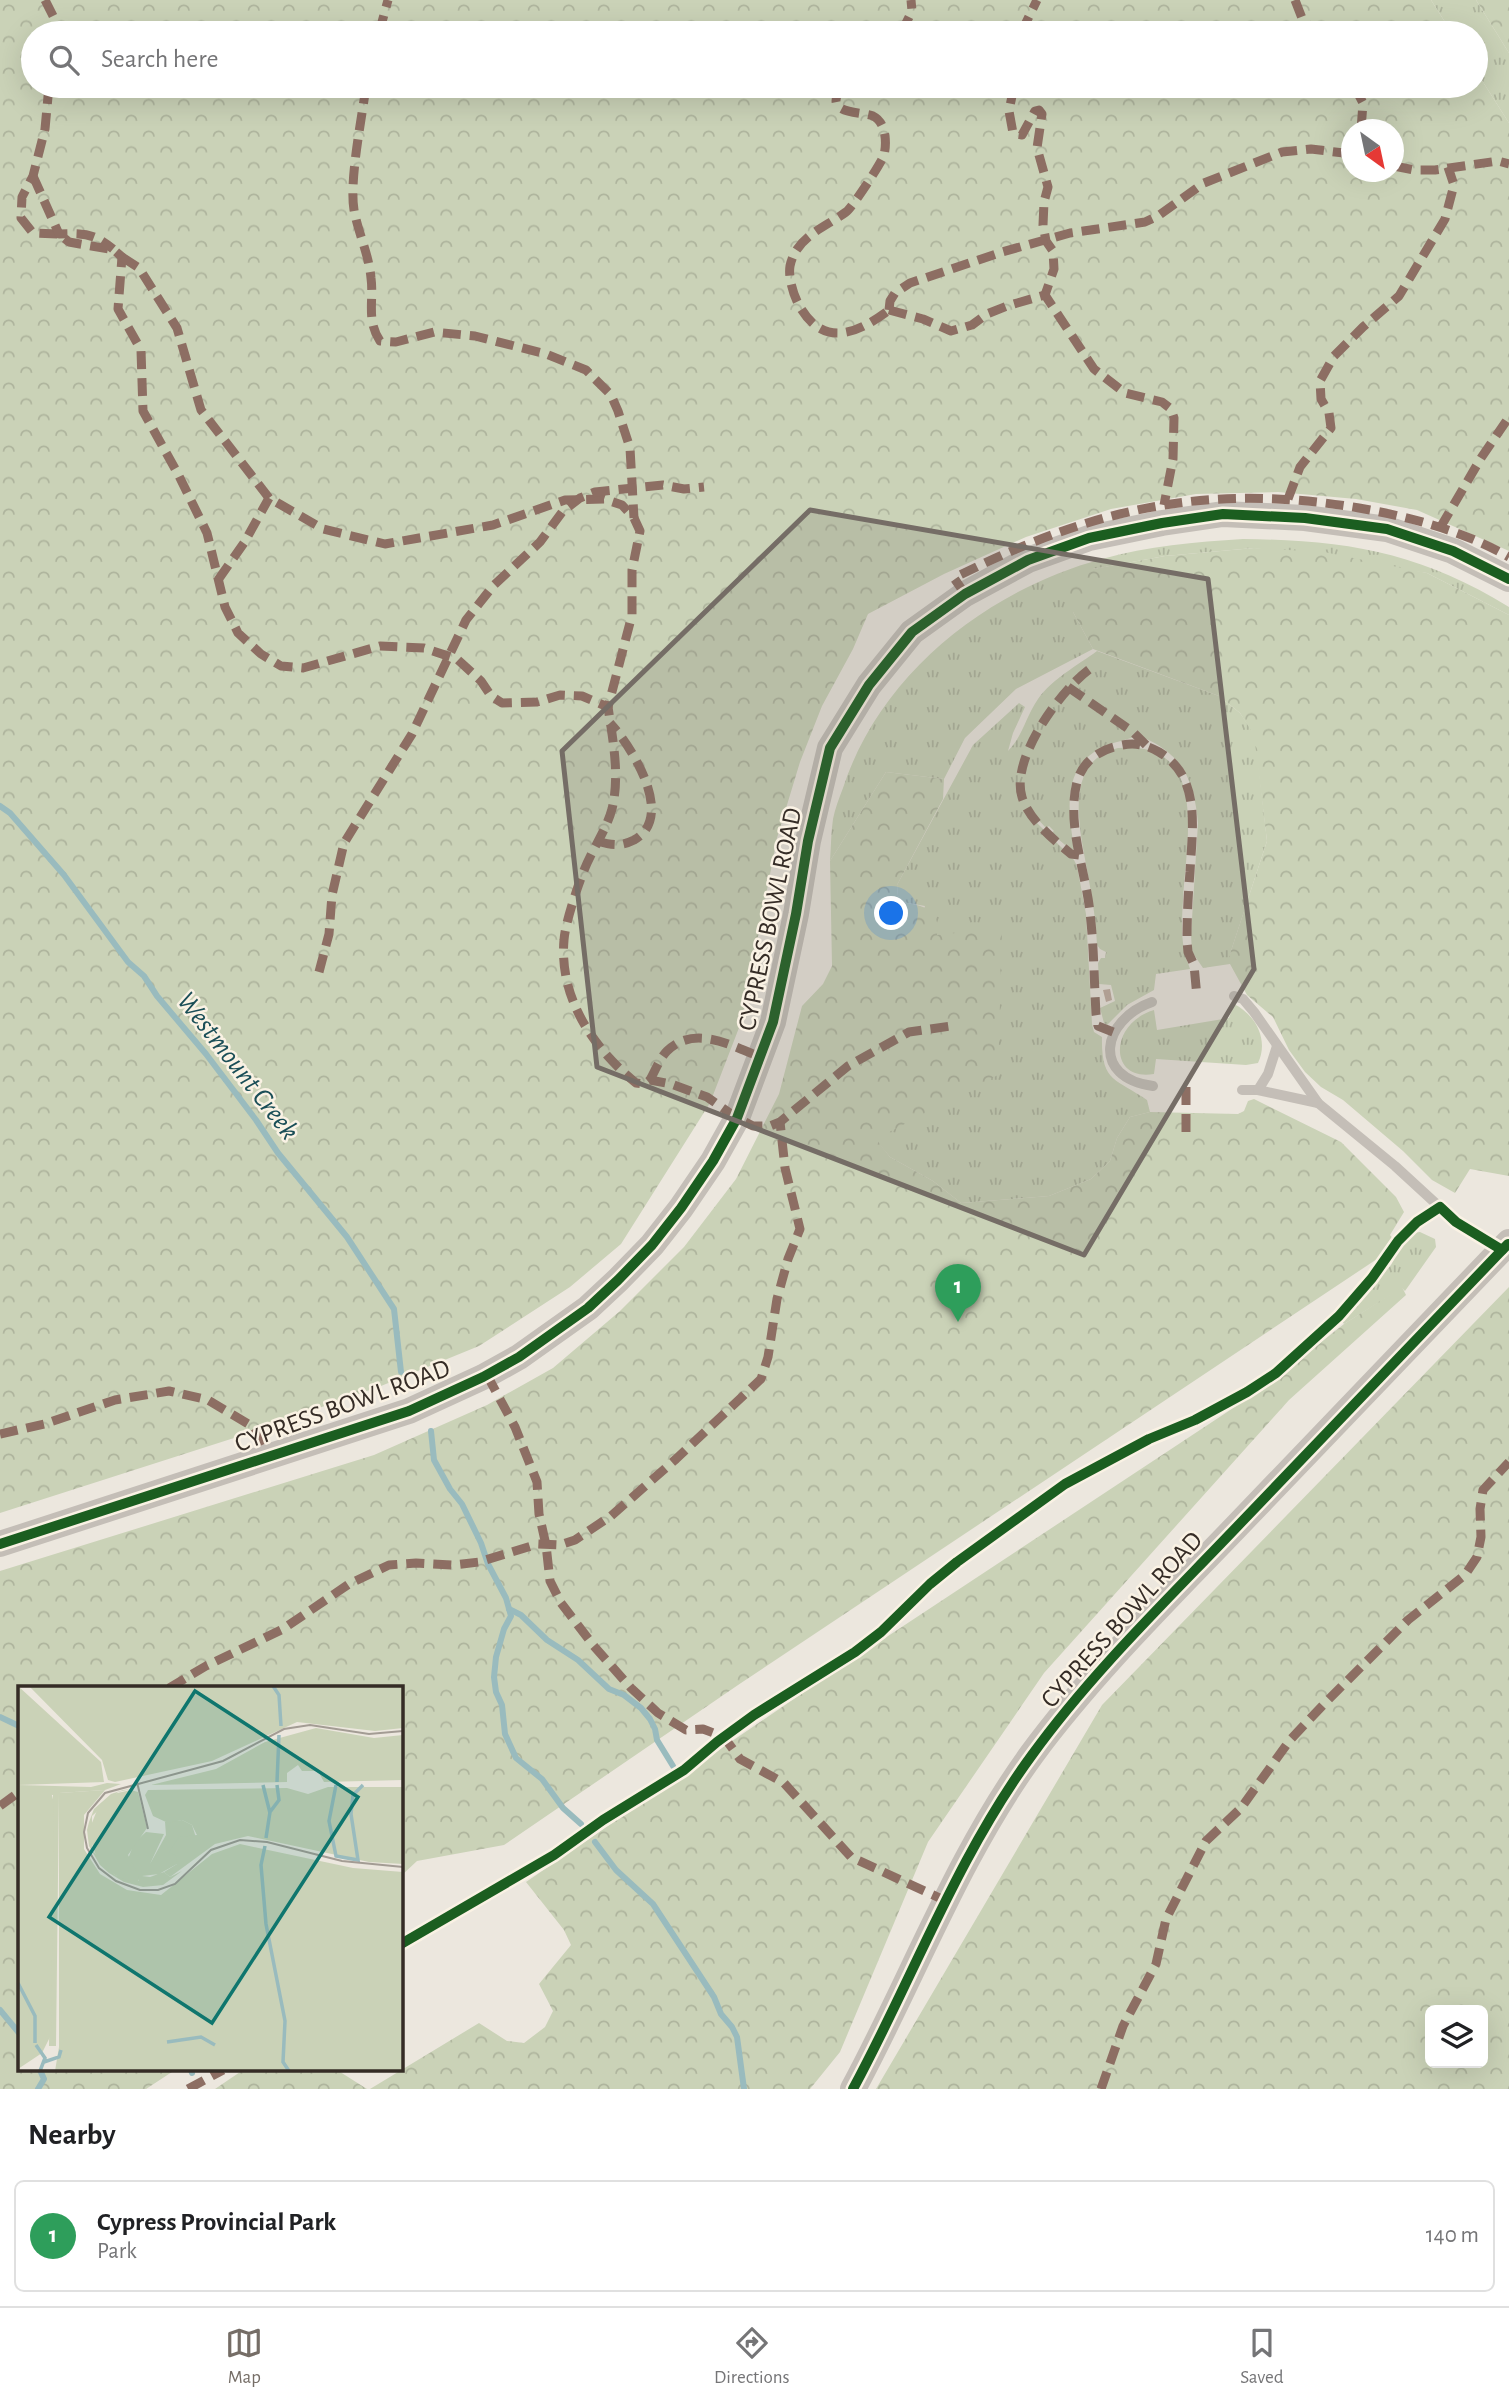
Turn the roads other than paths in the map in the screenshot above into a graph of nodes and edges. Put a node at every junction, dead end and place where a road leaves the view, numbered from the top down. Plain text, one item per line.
1 (1509, 579) edge
2 (1234, 996) dead end
3 (1152, 1002) dead end
4 (1277, 1046) junction
5 (1153, 1086) dead end
6 (1242, 1090) dead end
7 (1258, 1090) junction
8 (1318, 1103) junction
9 (1505, 1246) edge
10 (0, 1544) edge
11 (853, 2089) edge

1 - 10 street, CYPRESS BOWL ROAD
2 - 4 lane
3 - 5 lane
4 - 7 lane
4 - 8 lane
6 - 7 lane
7 - 8 lane
8 - 9 lane
9 - 11 street, CYPRESS BOWL ROAD

